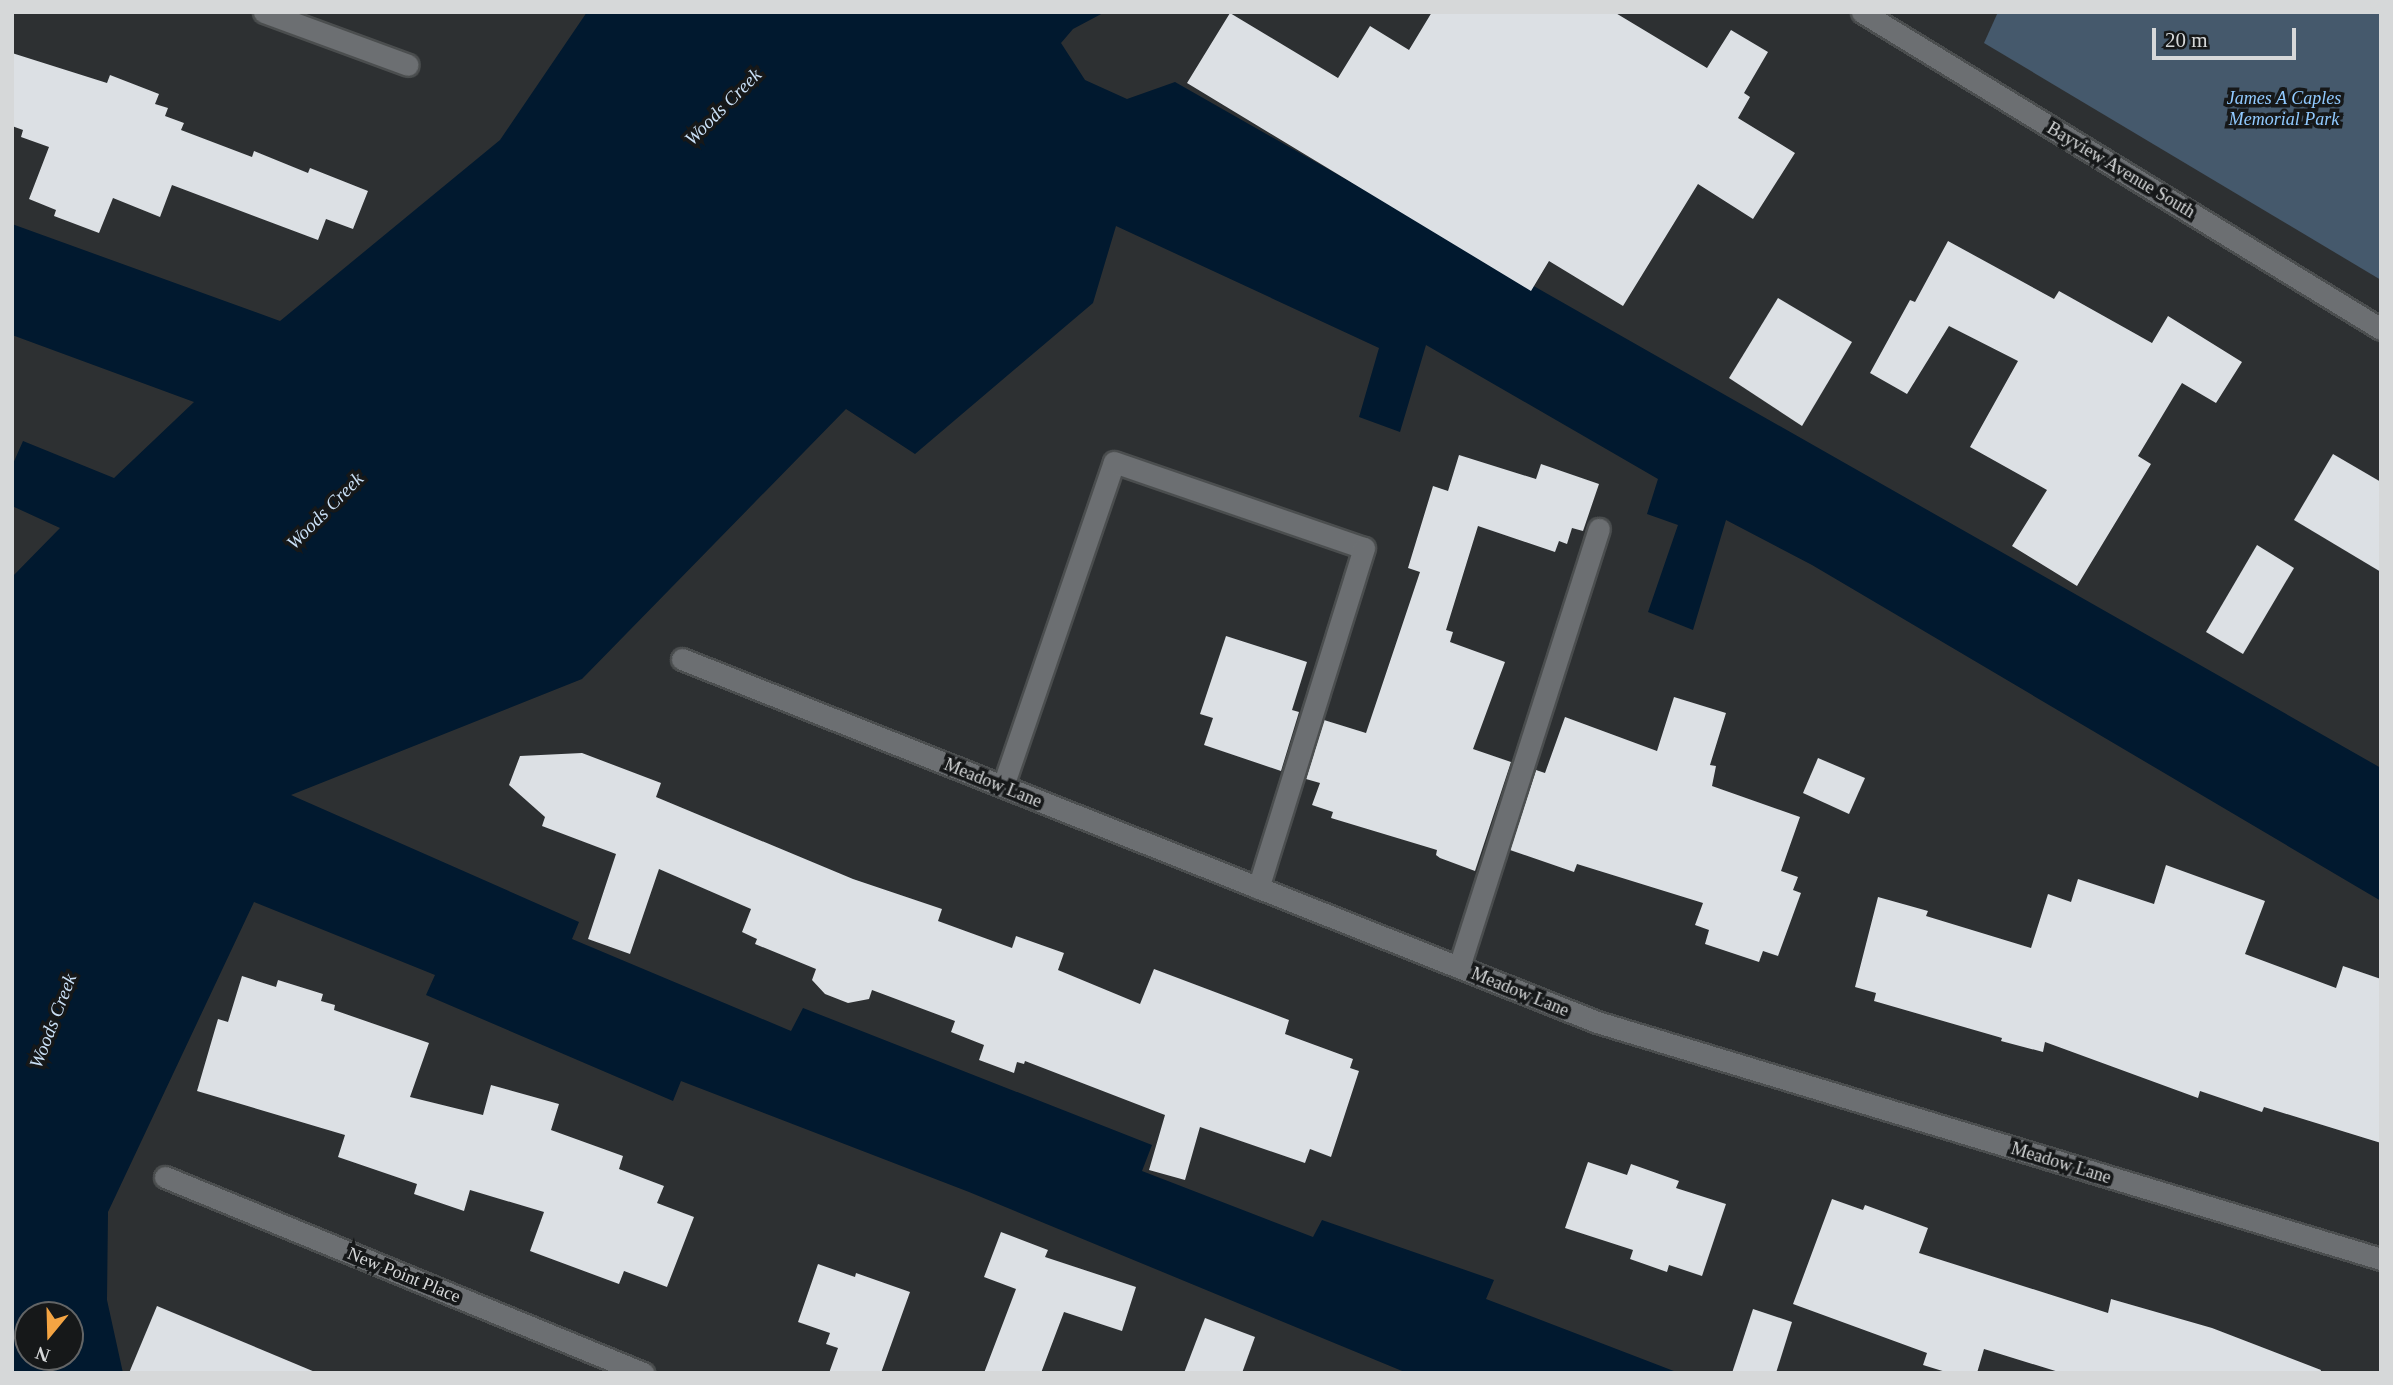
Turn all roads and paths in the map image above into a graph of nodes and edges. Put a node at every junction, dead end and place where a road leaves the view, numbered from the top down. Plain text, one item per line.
1 (264, 12) edge
2 (1862, 12) edge
3 (408, 65) dead end
4 (2381, 329) edge
5 (1599, 529) dead end
6 (682, 659) dead end
7 (1003, 786) junction
8 (1258, 888) junction
9 (1460, 967) junction
10 (164, 1177) dead end
11 (2381, 1259) edge
12 (643, 1373) edge

1 - 3 street
2 - 4 street, Bayview Avenue South
5 - 9 street
6 - 7 street, Meadow Lane
7 - 8 street, Meadow Lane
7 - 8 street
8 - 9 street, Meadow Lane
9 - 11 street, Meadow Lane
10 - 12 street, New Point Place

